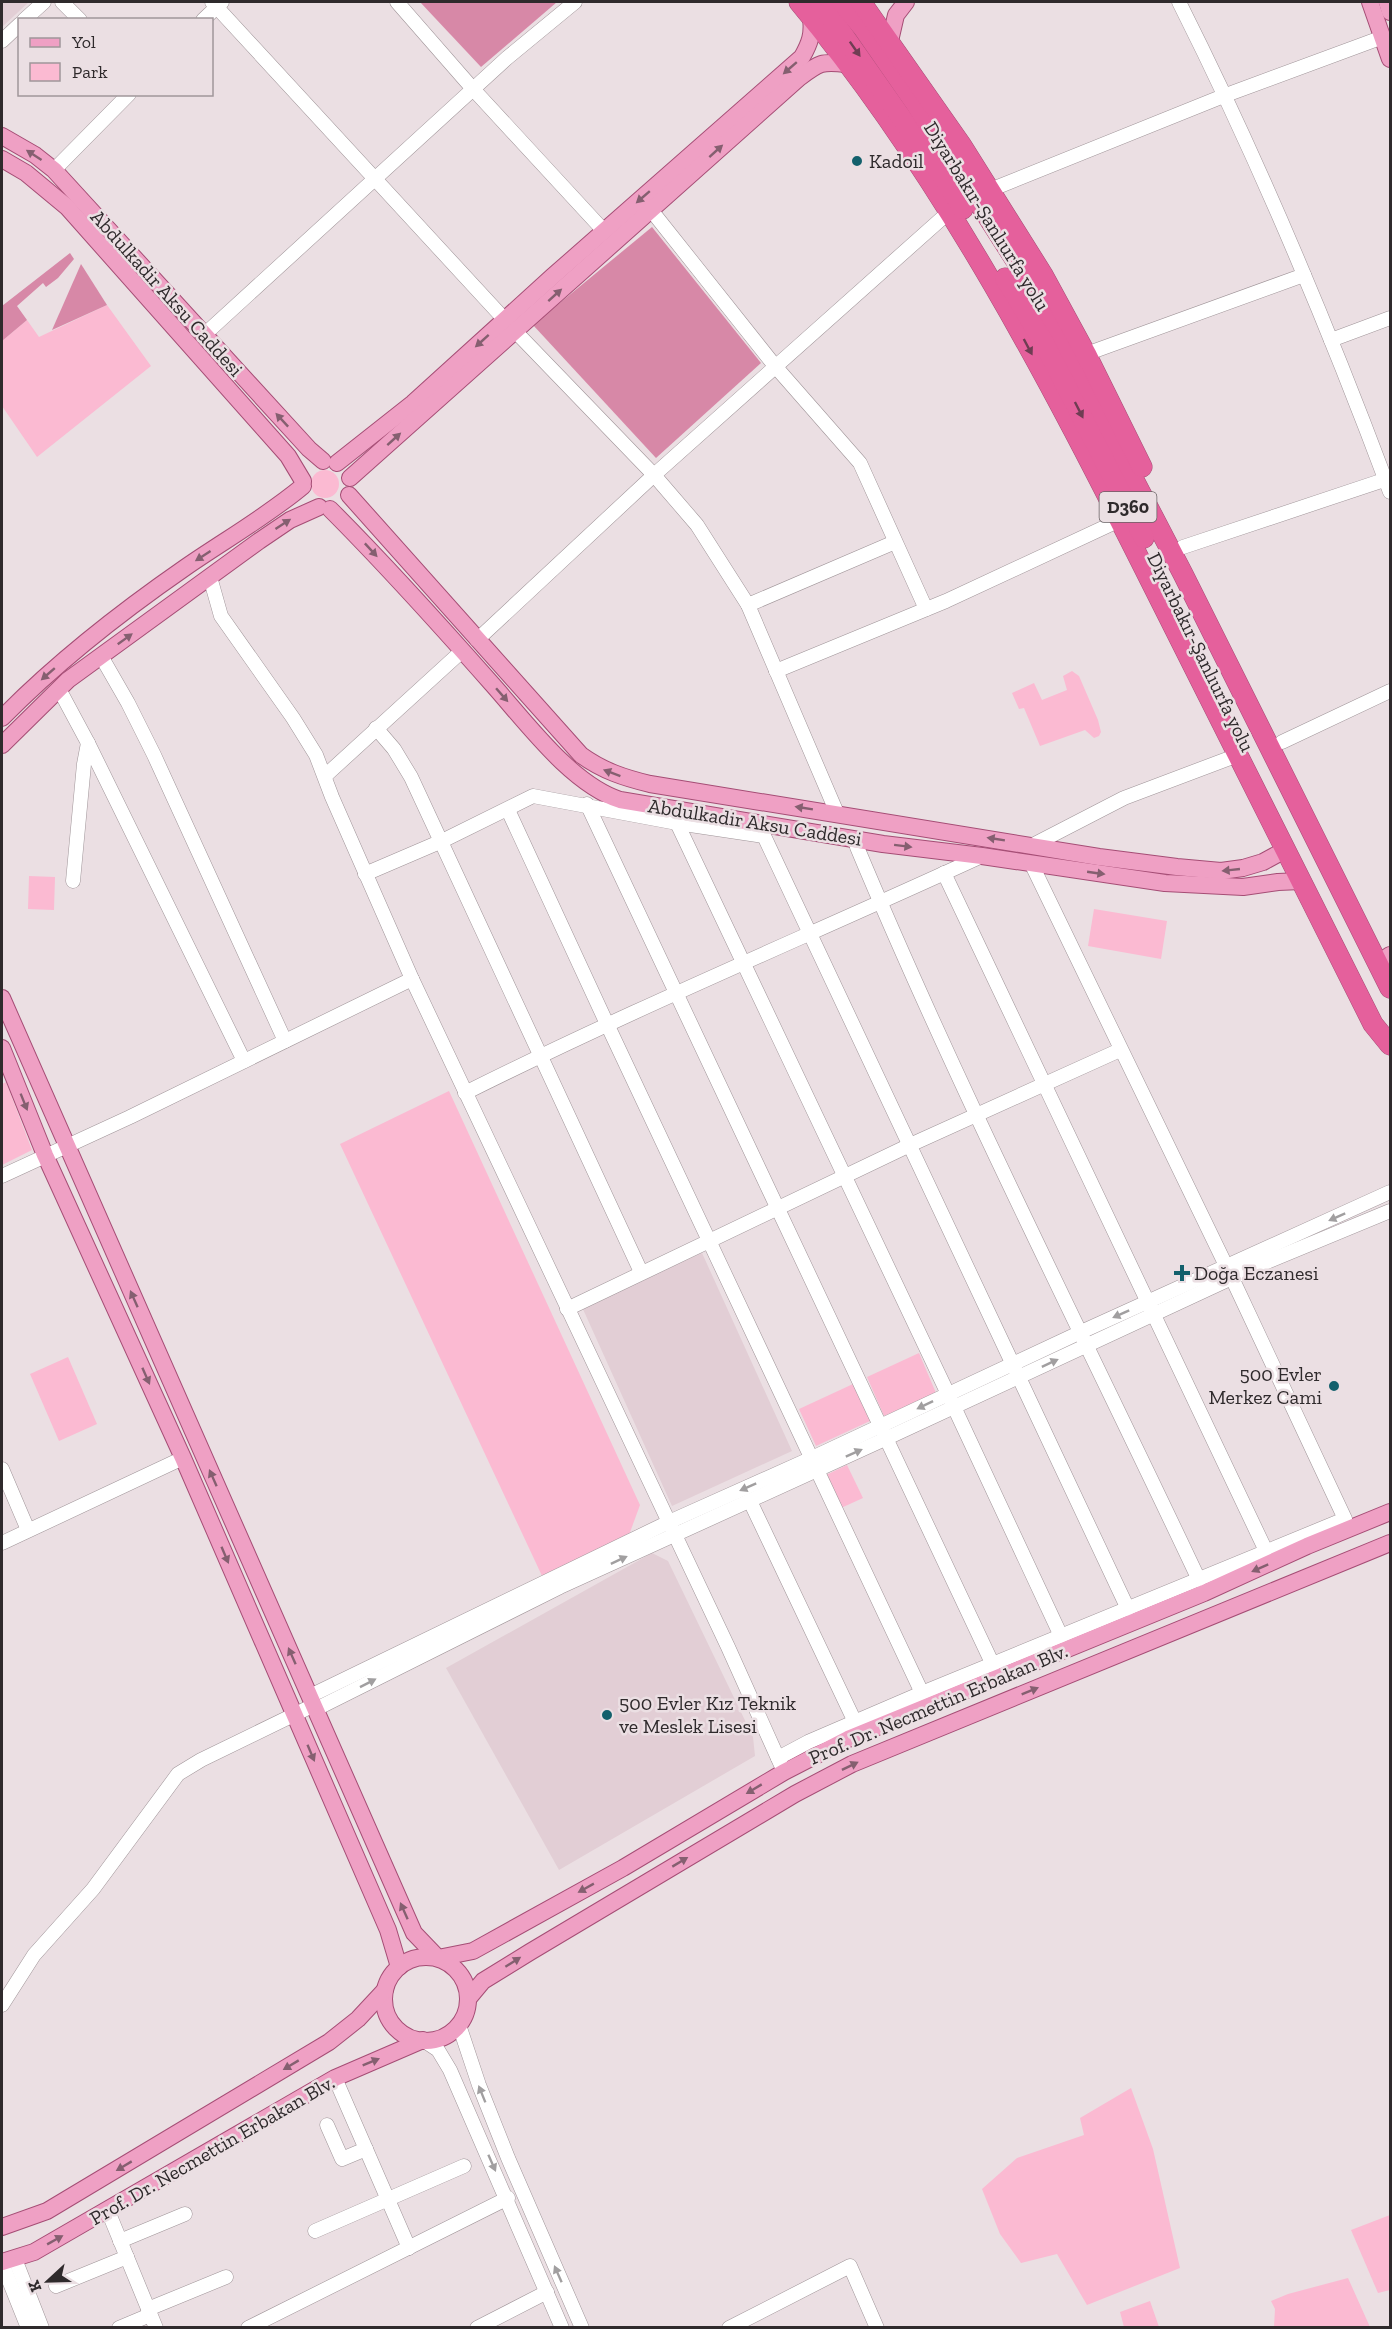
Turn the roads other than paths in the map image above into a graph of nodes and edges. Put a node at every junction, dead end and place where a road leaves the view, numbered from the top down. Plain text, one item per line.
1 (44, 2) edge
2 (62, 2) edge
3 (397, 2) edge
4 (575, 2) edge
5 (799, 2) edge
6 (842, 2) edge
7 (861, 2) edge
8 (885, 2) edge
9 (904, 2) edge
10 (1179, 2) edge
11 (1370, 2) edge
12 (1387, 2) edge
13 (217, 3) edge
14 (816, 10) edge
15 (1390, 12) edge
16 (26, 18) edge
17 (78, 18) edge
18 (205, 18) edge
19 (18, 26) edge
20 (1383, 37) junction
21 (2, 41) edge
22 (890, 41) junction
23 (1390, 59) edge
24 (846, 64) junction
25 (473, 89) junction
26 (1226, 95) junction
27 (127, 96) edge
28 (2, 136) edge
29 (2, 159) edge
30 (54, 170) junction
31 (374, 179) junction
32 (990, 190) junction
33 (651, 210) junction
34 (949, 212) junction
35 (604, 231) junction
36 (1304, 275) junction
37 (1390, 318) edge
38 (510, 325) junction
39 (204, 335) junction
40 (1331, 340) junction
41 (1086, 354) junction
42 (775, 366) junction
43 (330, 462) junction
44 (654, 475) junction
45 (303, 484) junction
46 (1389, 484) edge
47 (349, 486) junction
48 (324, 508) junction
49 (1120, 520) junction
50 (896, 542) junction
51 (1183, 547) junction
52 (210, 577) junction
53 (748, 605) junction
54 (926, 609) junction
55 (477, 640) junction
56 (462, 651) junction
57 (100, 656) junction
58 (776, 672) junction
59 (59, 689) junction
60 (1390, 691) edge
61 (2, 718) edge
62 (376, 728) junction
63 (1282, 742) junction
64 (88, 744) junction
65 (2, 745) edge
66 (1238, 755) junction
67 (326, 776) junction
68 (587, 804) junction
69 (508, 810) junction
70 (837, 813) junction
71 (677, 816) junction
72 (855, 839) junction
73 (442, 842) junction
74 (1033, 845) junction
75 (1286, 850) junction
76 (982, 856) junction
77 (1263, 862) junction
78 (1031, 863) junction
79 (944, 873) junction
80 (365, 874) junction
81 (74, 880) dead end
82 (1301, 881) junction
83 (1257, 885) junction
84 (880, 902) junction
85 (809, 933) junction
86 (1389, 958) edge
87 (743, 962) junction
88 (412, 979) junction
89 (1390, 988) edge
90 (675, 993) junction
91 (2, 998) edge
92 (607, 1024) junction
93 (1390, 1039) edge
94 (285, 1041) junction
95 (1390, 1045) edge
96 (2, 1048) edge
97 (1120, 1050) junction
98 (539, 1056) junction
99 (244, 1061) junction
100 (1044, 1083) junction
101 (465, 1093) junction
102 (976, 1115) junction
103 (66, 1144) junction
104 (910, 1145) junction
105 (45, 1155) junction
106 (2, 1176) edge
107 (846, 1178) junction
108 (1390, 1192) edge
109 (777, 1210) junction
110 (1390, 1211) edge
111 (710, 1241) junction
112 (641, 1272) junction
113 (1229, 1273) junction
114 (1152, 1308) junction
115 (567, 1309) junction
116 (1081, 1332) junction
117 (1088, 1345) junction
118 (1014, 1364) junction
119 (1020, 1377) junction
120 (948, 1394) junction
121 (954, 1407) junction
122 (883, 1433) junction
123 (183, 1458) junction
124 (815, 1464) junction
125 (2, 1469) edge
126 (750, 1501) junction
127 (1390, 1512) edge
128 (672, 1528) junction
129 (28, 1530) junction
130 (2, 1543) edge
131 (1390, 1543) edge
132 (1266, 1551) junction
133 (1199, 1580) junction
134 (1128, 1609) junction
135 (1061, 1636) junction
136 (993, 1665) junction
137 (922, 1693) junction
138 (314, 1703) junction
139 (294, 1715) junction
140 (855, 1722) junction
141 (781, 1765) junction
142 (438, 1958) junction
143 (399, 1967) junction
144 (386, 1990) junction
145 (468, 1999) junction
146 (2, 2005) edge
147 (459, 2025) junction
148 (423, 2040) junction
149 (335, 2078) junction
150 (327, 2125) dead end
151 (366, 2149) junction
152 (464, 2166) dead end
153 (508, 2198) junction
154 (388, 2199) junction
155 (108, 2211) junction
156 (185, 2214) dead end
157 (2, 2227) edge
158 (315, 2231) dead end
159 (120, 2241) junction
160 (409, 2248) junction
161 (127, 2257) junction
162 (6, 2261) edge
163 (226, 2277) dead end
164 (56, 2286) dead end
165 (547, 2292) junction
166 (151, 2317) edge
167 (28, 2328) edge
168 (42, 2328) edge
169 (119, 2328) edge
170 (248, 2328) edge
171 (477, 2328) edge
172 (562, 2328) edge
173 (582, 2328) edge
174 (729, 2328) edge
175 (877, 2328) edge

1 - 16 street
2 - 17 street
3 - 25 street
4 - 25 street
5 - 14 highway
6 - 89 highway, Diyarbakır-Şanlıurfa yolu / D360
7 - 22 highway
8 - 9 main road
9 - 22 main road
10 - 26 street
11 - 20 main road
12 - 15 main road
13 - 18 street
13 - 31 street
14 - 24 highway
14 -> 35 main road
14 -> 93 highway, Diyarbakır-Şanlıurfa yolu / D360
19 - 21 street
20 - 23 main road
20 - 26 street
22 - 32 highway
33 -> 24 main road
24 - 34 highway
25 - 31 street
25 - 35 street
26 - 32 street
26 - 36 street
27 - 30 street
30 -> 28 main road, Abdulkadir Aksu Caddesi
29 - 45 main road, Abdulkadir Aksu Caddesi
30 - 39 main road, Abdulkadir Aksu Caddesi
31 - 38 street
31 - 39 street
32 - 41 highway
38 -> 33 main road
33 - 42 street
34 - 42 street
34 -> 49 highway
35 - 38 main road
36 - 40 street
36 - 41 street
37 - 40 street
38 -> 43 main road
38 - 44 street
47 -> 38 main road
43 -> 39 main road, Abdulkadir Aksu Caddesi
40 - 46 street
41 - 51 highway
42 - 44 street
42 - 50 street
43 - 45 main road
43 - 47 main road
44 - 53 street
44 - 55 street
45 - 48 main road
45 -> 61 main road
46 - 51 street
47 - 48 main road
47 - 55 main road, Abdulkadir Aksu Caddesi
52 -> 48 main road
48 -> 56 main road, Abdulkadir Aksu Caddesi
49 - 54 street
49 - 66 highway
50 - 53 street
50 - 54 street
51 - 63 highway
57 -> 52 main road
52 - 67 street
53 - 58 street
54 - 58 street
70 -> 55 main road, Abdulkadir Aksu Caddesi
56 - 62 street
56 -> 71 main road, Abdulkadir Aksu Caddesi
57 - 59 main road
57 - 94 street
58 - 70 street
59 - 64 street
59 - 65 main road
60 - 63 street
62 - 67 street
62 - 73 street
63 - 86 highway
64 - 81 street
64 - 99 street
66 - 74 street
66 - 75 highway
67 - 80 street
68 - 69 street
68 - 71 street
68 - 90 street
69 - 73 street
69 - 92 street
74 -> 70 main road, Abdulkadir Aksu Caddesi
71 - 72 main road, Abdulkadir Aksu Caddesi
71 - 85 street
71 - 87 street
72 -> 76 main road, Abdulkadir Aksu Caddesi
72 - 84 street
73 - 80 street
73 - 98 street
77 -> 74 main road, Abdulkadir Aksu Caddesi
75 - 77 main road, Abdulkadir Aksu Caddesi
75 - 82 highway
76 - 78 main road, Abdulkadir Aksu Caddesi
76 - 79 street
77 - 83 main road
78 -> 83 main road, Abdulkadir Aksu Caddesi
78 - 97 street
79 - 84 street
79 - 100 street
80 - 88 street
82 - 83 main road, Abdulkadir Aksu Caddesi
82 - 95 highway
84 - 85 street
84 - 102 street
85 - 87 street
85 - 104 street
87 - 90 street
87 - 107 street
88 - 94 street
88 - 101 street
90 - 92 street
90 - 109 street
91 - 103 main road
92 - 98 street
92 - 111 street
94 - 99 street
96 -> 105 main road
97 - 100 street
97 - 113 street
98 - 101 street
98 - 112 street
99 - 103 street
100 - 102 street
100 - 114 street
101 - 115 street
102 - 104 street
102 - 116 street
103 - 105 street
138 -> 103 main road
104 - 107 street
104 - 118 street
105 - 106 street
105 -> 123 main road
107 - 109 street
107 - 120 street
108 -> 113 street
109 - 111 street
109 - 122 street
110 - 113 street
111 - 112 street
111 - 124 street
112 - 115 street
113 - 114 street
113 - 132 street
114 -> 116 street
114 - 117 street
114 - 132 street
115 - 128 street
116 - 117 street
116 - 118 street
119 -> 117 street
117 - 133 street
118 - 119 street
118 - 120 street
119 - 121 street
119 - 134 street
120 - 121 street
120 -> 122 street
121 - 122 street
121 - 135 street
122 - 124 street
122 - 136 street
123 - 129 street
123 -> 139 main road
124 - 126 street
124 -> 128 street
124 - 137 street
125 - 129 street
126 - 128 street
126 - 140 street
127 -> 141 main road, Prof. Dr. Necmettin Erbakan Blv.
128 - 138 street
128 - 141 street
129 - 130 street
145 -> 131 main road, Prof. Dr. Necmettin Erbakan Blv.
132 - 133 street
133 - 134 street
134 - 135 street
135 - 136 street
136 - 137 street
137 - 140 street
138 - 139 street
142 -> 138 main road
139 -> 143 main road
139 - 146 street
140 - 141 street
141 -> 142 main road, Prof. Dr. Necmettin Erbakan Blv.
142 - 143 main road
142 - 145 main road
143 - 144 main road
144 - 148 main road
144 -> 157 main road, Prof. Dr. Necmettin Erbakan Blv.
145 - 147 main road
147 - 148 main road
173 -> 147 street
149 -> 148 main road, Prof. Dr. Necmettin Erbakan Blv.
148 -> 153 street
149 - 151 street
149 - 155 main road, Prof. Dr. Necmettin Erbakan Blv.
150 - 151 street
151 - 154 street
152 - 154 street
153 - 160 street
153 - 165 street
154 - 158 street
154 - 160 street
155 - 159 street
162 -> 155 main road, Prof. Dr. Necmettin Erbakan Blv.
156 - 159 street
159 - 161 street
160 - 170 street
161 - 164 street
161 - 166 street
162 - 167 street
162 - 168 street
163 - 166 street
165 - 171 street
165 - 172 street
166 - 169 street
174 - 175 street

